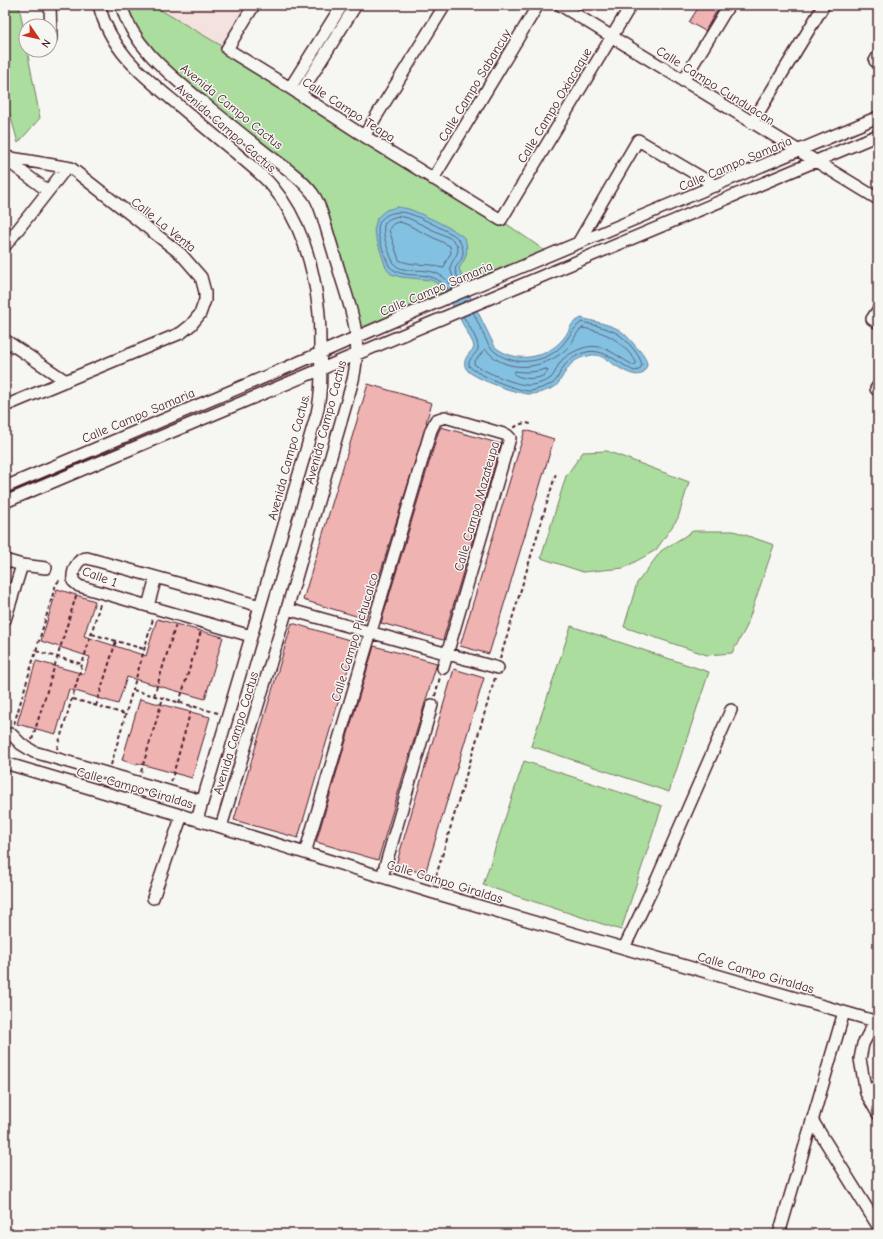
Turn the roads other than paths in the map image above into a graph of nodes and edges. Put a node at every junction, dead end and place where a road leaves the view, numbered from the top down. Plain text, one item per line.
1 (50, 5) edge
2 (99, 5) edge
3 (121, 5) edge
4 (254, 5) edge
5 (342, 5) edge
6 (356, 5) edge
7 (445, 5) edge
8 (538, 5) edge
9 (560, 5) edge
10 (631, 5) edge
11 (729, 5) edge
12 (824, 5) edge
13 (50, 18) edge
14 (612, 37) junction
15 (683, 81) junction
16 (290, 88) junction
17 (300, 94) junction
18 (878, 117) edge
19 (752, 123) junction
20 (364, 136) junction
21 (878, 136) edge
22 (798, 152) junction
23 (5, 158) edge
24 (816, 162) junction
25 (67, 167) junction
26 (433, 179) junction
27 (716, 186) junction
28 (48, 191) junction
29 (877, 198) edge
30 (501, 220) joint
31 (578, 243) junction
32 (5, 246) edge
33 (878, 310) edge
34 (878, 323) edge
35 (357, 337) junction
36 (5, 340) edge
37 (320, 353) junction
38 (357, 354) junction
39 (321, 368) junction
40 (66, 381) junction
41 (878, 386) edge
42 (878, 390) edge
43 (5, 406) edge
44 (431, 430) joint
45 (5, 486) edge
46 (5, 502) edge
47 (5, 560) edge
48 (22, 565) junction
49 (46, 568) dead end
50 (156, 577) junction
51 (260, 606) junction
52 (152, 607) junction
53 (288, 609) junction
54 (5, 620) edge
55 (370, 632) junction
56 (251, 636) junction
57 (447, 654) junction
58 (443, 668) road end
59 (498, 668) road end
60 (432, 705) road end
61 (731, 710) dead end
62 (11, 734) road end
63 (5, 763) edge
64 (202, 801) junction
65 (182, 815) junction
66 (197, 820) junction
67 (221, 827) junction
68 (305, 853) junction
69 (382, 877) junction
70 (153, 898) dead end
71 (624, 948) junction
72 (844, 1012) junction
73 (876, 1022) edge
74 (878, 1085) edge
75 (866, 1093) junction
76 (878, 1114) edge
77 (812, 1120) junction
78 (878, 1226) edge
79 (779, 1234) edge

1 - 13 street
2 - 37 street, Avenida Campo Cactus.
3 - 35 street, Avenida Campo Cactus
4 - 16 street, Calle Campo Teapa
5 - 16 street
6 - 17 street
7 - 20 street
8 - 26 street, Calle Campo Sabancuy
9 - 14 street, Calle Campo Cunduacan
10 - 14 street, Calle Campo Oxiacaque
11 - 15 street
12 - 19 street
14 - 15 street, Calle Campo Cunduacan
14 - 30 street, Calle Campo Oxiacaque
15 - 19 street, Calle Campo Cunduacan
16 - 17 street, Calle Campo Teapa
17 - 20 street, Calle Campo Teapa
18 - 22 street, Calle Campo Samaria
19 - 22 street, Calle Campo Cunduacan
20 - 26 street, Calle Campo Teapa
21 - 24 street
22 - 24 street, Calle Campo Cunduacan
22 - 27 street, Calle Campo Samaria
23 - 25 street, Calle La Venta
23 - 28 street
24 - 29 street, Calle Campo Cunduacan
24 - 38 street
25 - 28 street
25 - 40 street, Calle La Venta
26 - 30 street, Calle Campo Teapa
27 - 31 street, Calle Campo Samaria
27 - 31 street
28 - 32 street
31 - 35 street, Calle Campo Samaria
33 - 34 street
35 - 37 street, Calle Campo Samaria
35 - 38 street, Avenida Campo Cactus
36 - 40 street
37 - 39 street, Avenida Campo Cactus.
37 - 45 street, Calle Campo Samaria
38 - 39 street
38 - 53 street, Avenida Campo Cactus
39 - 46 street
39 - 51 street, Avenida Campo Cactus.
40 - 43 street, Calle La Venta
41 - 42 street
44 - 55 street, Calle Campo Pichucalco
44 - 57 street, Calle Campo Mazateupa
47 - 48 street
48 - 49 street
48 - 54 street
50 - 51 street, Calle 1
50 - 52 street
50 - 52 street, Calle 1
51 - 56 street, Avenida Campo Cactus.
52 - 56 street, Calle 1
53 - 55 street
53 - 67 street, Avenida Campo Cactus
55 - 57 street
55 - 68 street, Calle Campo Pichucalco
56 - 64 street, Avenida Campo Cactus.
57 - 58 street, Calle Campo Mazateupa
57 - 59 street
60 - 69 street
61 - 71 street
62 - 64 street, Calle Campo Giraldas
63 - 65 street, Calle Campo Giraldas
64 - 66 street, Avenida Campo Cactus.
65 - 66 street, Calle Campo Giraldas
65 - 70 street
66 - 67 street, Calle Campo Giraldas
67 - 68 street, Calle Campo Giraldas
68 - 69 street, Calle Campo Giraldas
69 - 71 street, Calle Campo Giraldas
71 - 72 street, Calle Campo Giraldas
72 - 73 street, Calle Campo Giraldas
72 - 77 street
73 - 75 street
74 - 75 street
75 - 76 street
77 - 78 street
77 - 79 street

